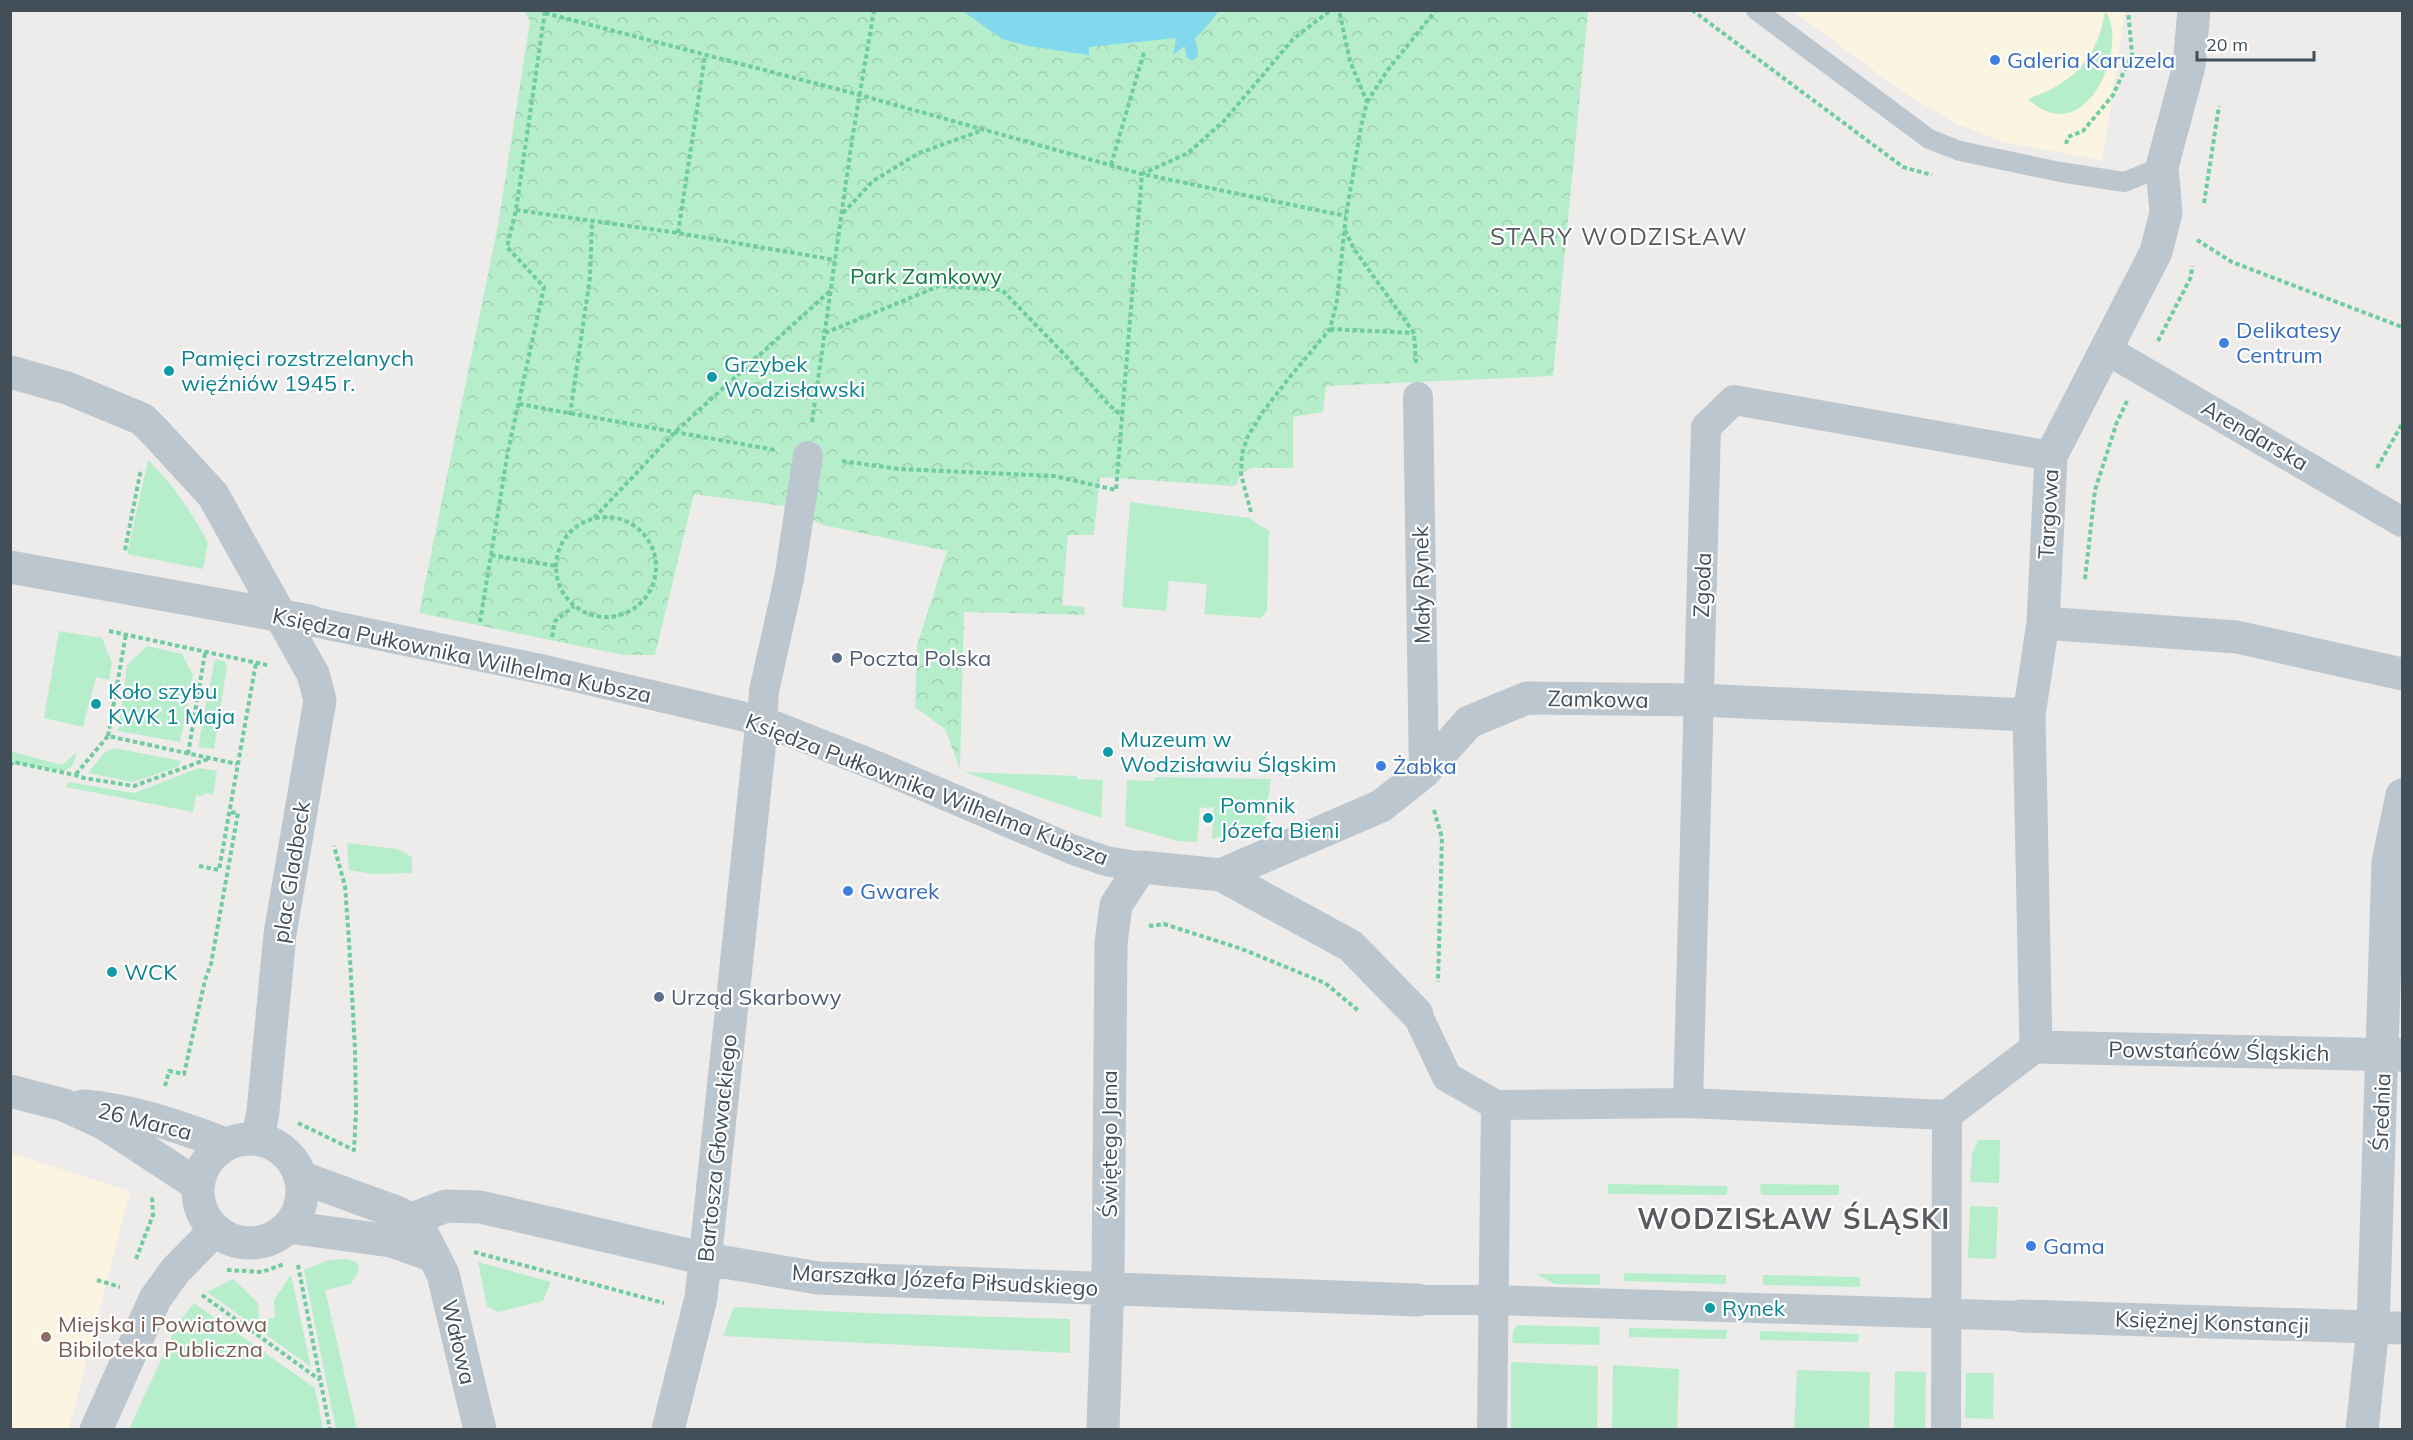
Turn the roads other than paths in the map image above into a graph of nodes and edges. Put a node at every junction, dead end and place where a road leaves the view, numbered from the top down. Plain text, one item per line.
1 (1756, 10) edge
2 (2194, 10) edge
3 (2162, 167) junction
4 (2107, 350) junction
5 (10, 372) edge
6 (1418, 397) dead end
7 (808, 456) road end
8 (2051, 456) junction
9 (2403, 522) edge
10 (10, 567) edge
11 (294, 618) junction
12 (2043, 623) junction
13 (2403, 674) edge
14 (1699, 700) junction
15 (2029, 715) junction
16 (762, 721) junction
17 (1424, 772) junction
18 (2403, 795) edge
19 (1141, 867) junction
20 (1221, 875) junction
21 (1417, 1014) joint
22 (2036, 1047) junction
23 (2393, 1054) edge
24 (10, 1091) edge
25 (1688, 1103) junction
26 (64, 1105) junction
27 (1497, 1105) junction
28 (1947, 1115) junction
29 (260, 1125) junction
30 (226, 1144) junction
31 (300, 1176) junction
32 (198, 1185) junction
33 (410, 1220) junction
34 (288, 1227) junction
35 (215, 1230) junction
36 (434, 1256) junction
37 (706, 1259) junction
38 (1108, 1288) junction
39 (1418, 1300) joint
40 (1495, 1300) junction
41 (1948, 1313) junction
42 (2021, 1316) joint
43 (2388, 1328) edge
44 (96, 1430) edge
45 (480, 1430) edge
46 (668, 1430) edge
47 (1103, 1430) edge
48 (1492, 1430) edge
49 (1946, 1430) edge
50 (2362, 1430) edge

1 - 3 lane
2 - 3 street, Targowa
3 - 4 street, Targowa
4 - 8 street, Targowa
4 - 9 street, Arendarska
5 - 11 street, plac Gladbeck
6 - 17 street, Mały Rynek
7 - 16 street
8 - 12 street, Targowa
8 - 14 street, Zgoda
10 - 11 street, Księdza Pułkownika Wilhelma Kubsza
11 - 16 street, Księdza Pułkownika Wilhelma Kubsza
11 - 29 street, plac Gladbeck
12 - 13 street
12 - 15 street, Targowa
14 - 15 street, Zamkowa
14 - 17 street, Zamkowa
14 - 25 street, Zgoda
15 - 22 street, Targowa
16 - 19 street, Księdza Pułkownika Wilhelma Kubsza
16 - 37 street, Bartosza Głowackiego
17 - 20 street, Zamkowa
18 - 23 street, Średnia
19 - 20 street, Księdza Pułkownika Wilhelma Kubsza
19 - 38 street, Świętego Jana
20 - 21 street, Księdza Pułkownika Wilhelma Kubsza
21 - 27 street, Księdza Pułkownika Wilhelma Kubsza
22 - 23 street, Powstańców Śląskich
22 - 28 street
23 - 43 street, Średnia
24 - 26 street, 26 Marca
25 - 27 street
25 - 28 street
26 - 30 street, 26 Marca
26 - 32 street, 26 Marca
27 - 40 street
28 - 41 street
29 - 30 street
29 - 31 street
30 - 32 street
31 - 33 street, Wałowa
31 - 34 street
32 - 35 street
33 - 36 street, Wałowa
33 - 37 street, Marszałka Józefa Piłsudskiego
34 - 35 street
34 - 36 street
35 - 44 street
36 - 45 street, Wałowa
37 - 38 street, Marszałka Józefa Piłsudskiego
37 - 46 street, Bartosza Głowackiego
38 - 39 street, Marszałka Józefa Piłsudskiego
38 - 47 street, Świętego Jana
39 - 40 street
40 - 41 street
40 - 48 street
41 - 42 street
41 - 49 street
42 - 43 street, Księżnej Konstancji
43 - 50 street, Średnia

